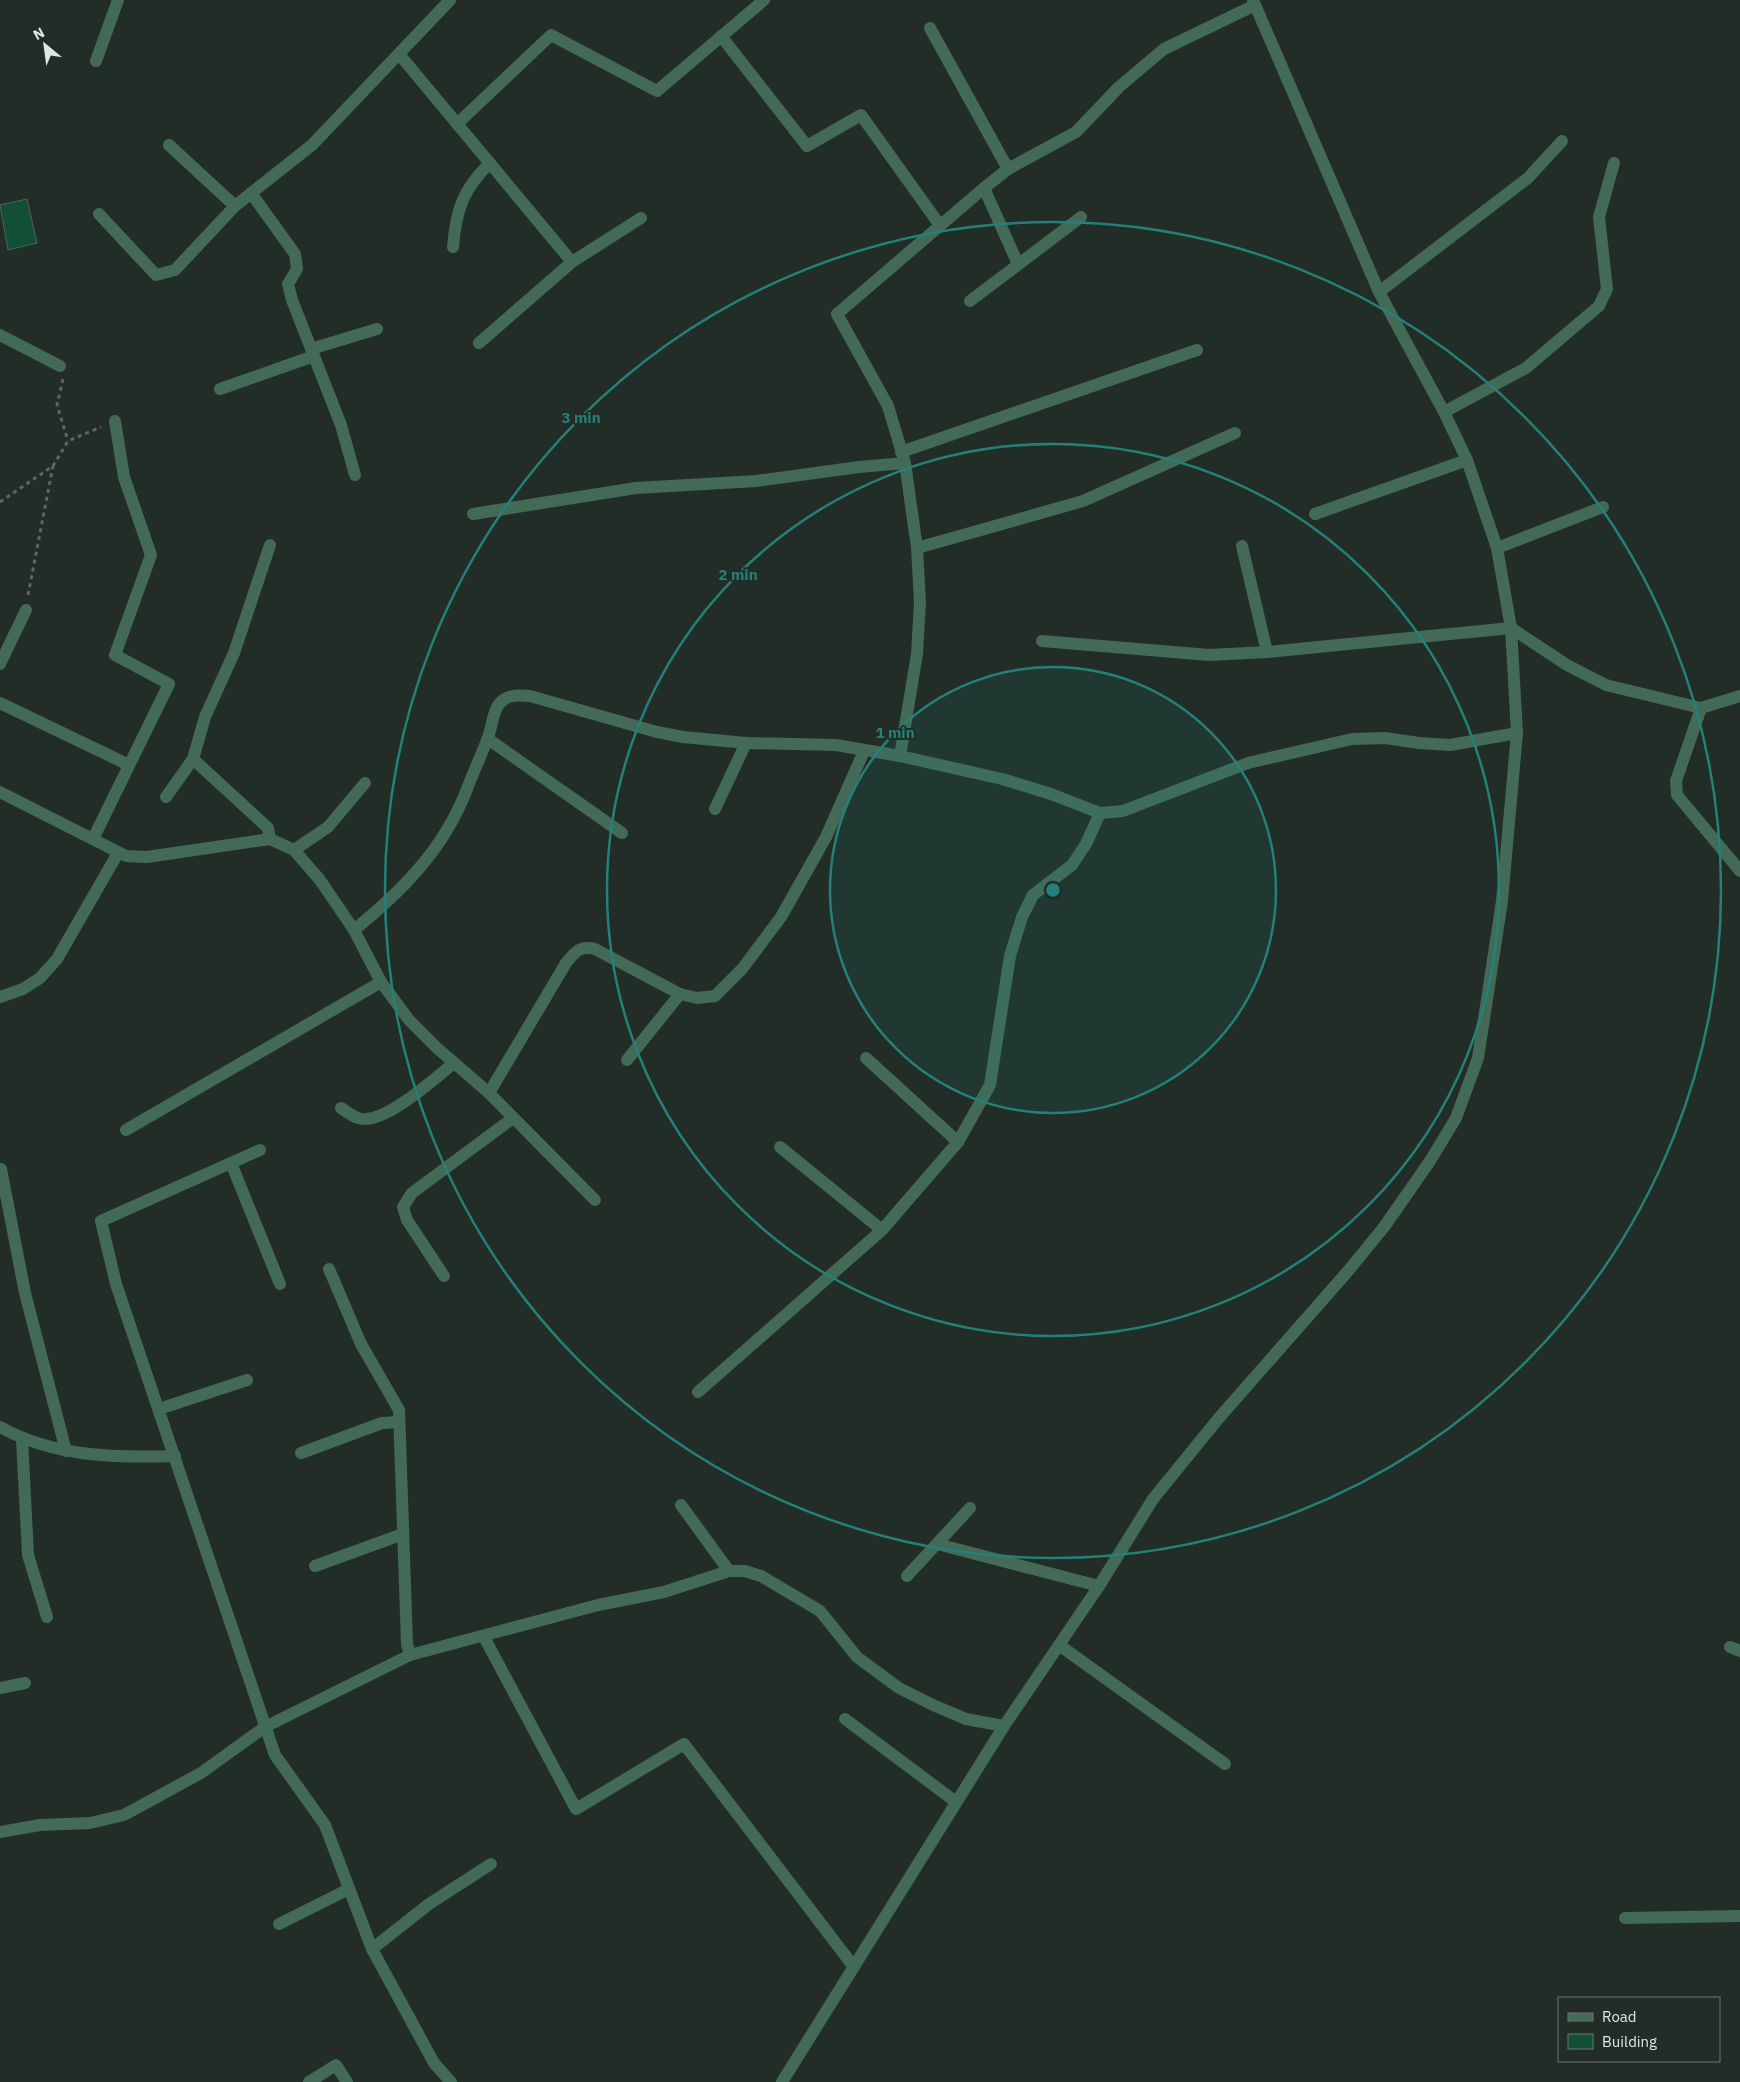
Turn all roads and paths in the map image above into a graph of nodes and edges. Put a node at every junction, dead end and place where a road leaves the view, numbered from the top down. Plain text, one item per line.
1 (118, 0) edge
2 (450, 0) edge
3 (764, 0) edge
4 (1254, 2) edge
5 (930, 28) dead end
6 (721, 36) junction
7 (399, 54) junction
8 (96, 62) dead end
9 (457, 124) junction
10 (1562, 141) dead end
11 (169, 145) dead end
12 (490, 163) junction
13 (1614, 163) dead end
14 (1008, 169) junction
15 (984, 188) junction
16 (251, 193) junction
17 (235, 206) junction
18 (99, 214) dead end
19 (1081, 217) dead end
20 (641, 218) dead end
21 (939, 224) junction
22 (453, 247) dead end
23 (572, 262) junction
24 (1018, 264) junction
25 (1379, 292) junction
26 (970, 301) dead end
27 (377, 329) dead end
28 (0, 335) edge
29 (479, 343) dead end
30 (1197, 350) dead end
31 (313, 353) junction
32 (60, 366) joint
33 (220, 389) dead end
34 (1444, 412) junction
35 (115, 421) joint
36 (1234, 433) dead end
37 (68, 441) junction
38 (903, 458) junction
39 (1467, 460) junction
40 (53, 466) junction
41 (355, 475) dead end
42 (0, 502) edge
43 (1603, 507) dead end
44 (473, 514) dead end
45 (1315, 514) dead end
46 (270, 545) dead end
47 (1242, 546) dead end
48 (917, 548) junction
49 (1497, 548) junction
50 (26, 610) joint
51 (1511, 628) junction
52 (1042, 641) dead end
53 (1267, 652) junction
54 (0, 664) edge
55 (1740, 696) edge
56 (0, 703) edge
57 (1701, 708) junction
58 (1517, 733) junction
59 (488, 739) junction
60 (746, 743) junction
61 (864, 751) junction
62 (900, 756) junction
63 (193, 759) junction
64 (129, 765) junction
65 (365, 783) dead end
66 (0, 792) edge
67 (166, 797) dead end
68 (714, 809) dead end
69 (1100, 813) junction
70 (622, 833) dead end
71 (93, 839) junction
72 (270, 839) junction
73 (294, 850) junction
74 (118, 852) junction
75 (1740, 872) edge
76 (354, 930) junction
77 (381, 982) junction
78 (680, 994) junction
79 (0, 997) edge
80 (866, 1058) dead end
81 (627, 1060) dead end
82 (454, 1063) junction
83 (489, 1093) junction
84 (341, 1108) dead end
85 (513, 1118) junction
86 (126, 1130) dead end
87 (958, 1142) junction
88 (780, 1147) dead end
89 (260, 1150) dead end
90 (231, 1163) junction
91 (2, 1169) dead end
92 (595, 1200) dead end
93 (882, 1230) junction
94 (329, 1268) dead end
95 (444, 1276) dead end
96 (280, 1284) dead end
97 (247, 1380) dead end
98 (698, 1392) dead end
99 (159, 1409) junction
100 (399, 1422) junction
101 (0, 1427) edge
102 (22, 1439) junction
103 (66, 1452) junction
104 (301, 1453) dead end
105 (175, 1456) junction
106 (681, 1505) dead end
107 (970, 1508) dead end
108 (403, 1534) junction
109 (937, 1544) junction
110 (315, 1566) dead end
111 (729, 1571) junction
112 (907, 1576) dead end
113 (1099, 1586) junction
114 (47, 1617) dead end
115 (484, 1637) junction
116 (1059, 1644) junction
117 (410, 1655) junction
118 (25, 1683) dead end
119 (0, 1688) edge
120 (845, 1719) dead end
121 (1004, 1726) junction
122 (265, 1727) junction
123 (1225, 1764) dead end
124 (956, 1802) junction
125 (0, 1832) edge
126 (491, 1864) dead end
127 (349, 1889) junction
128 (1740, 1916) edge
129 (1625, 1918) dead end
130 (279, 1924) dead end
131 (372, 1949) junction
132 (854, 1967) junction
133 (309, 2082) edge
134 (347, 2082) edge
135 (451, 2082) edge
136 (782, 2082) edge

1 - 8 street
2 - 7 street
3 - 6 street
4 - 14 street
4 - 25 street
5 - 14 street
6 - 9 street
6 - 21 street
7 - 9 street
7 - 16 street
9 - 12 street
10 - 25 street
11 - 17 street
12 - 22 street
12 - 23 street
13 - 34 street
14 - 15 street
15 - 21 street
15 - 24 street
16 - 17 street
16 - 31 street
17 - 18 street
19 - 24 street
20 - 23 street
21 - 38 street
23 - 29 street
24 - 26 street
25 - 34 street
27 - 31 street
28 - 32 street
30 - 38 street
31 - 33 street
31 - 41 street
32 - 37 path
34 - 39 street
35 - 37 path
35 - 64 street
36 - 48 street
37 - 40 path
38 - 44 street
38 - 48 street
39 - 45 street
39 - 49 street
40 - 42 path
40 - 50 path
43 - 49 street
46 - 63 street
47 - 53 street
48 - 62 street
49 - 51 street
50 - 54 street
51 - 53 street
51 - 57 street
51 - 58 street
52 - 53 street
55 - 57 street
56 - 64 street
57 - 75 street
58 - 69 street
58 - 113 street
59 - 60 street
59 - 70 street
59 - 76 street
60 - 61 street
60 - 68 street
61 - 62 street
61 - 78 street
62 - 69 street
63 - 67 street
63 - 72 street
64 - 71 street
65 - 73 street
66 - 71 street
69 - 87 street
71 - 74 street
72 - 73 street
72 - 74 street
73 - 76 street
74 - 79 street
76 - 77 street
77 - 82 street
77 - 86 street
78 - 81 street
78 - 83 street
80 - 87 street
82 - 83 street
82 - 84 street
83 - 85 street
85 - 92 street
85 - 95 street
87 - 93 street
88 - 93 street
89 - 90 street
90 - 96 street
90 - 99 street
91 - 103 street
93 - 98 street
94 - 100 street
97 - 99 street
99 - 105 street
100 - 104 street
100 - 108 street
101 - 102 street
102 - 103 street
102 - 114 street
103 - 105 street
105 - 122 street
106 - 111 street
107 - 109 street
108 - 110 street
108 - 117 street
109 - 112 street
109 - 113 street
111 - 115 street
111 - 121 street
113 - 116 street
115 - 117 street
115 - 132 street
116 - 121 street
116 - 123 street
117 - 122 street
118 - 119 street
120 - 124 street
121 - 124 street
122 - 125 street
122 - 127 street
124 - 132 street
126 - 131 street
127 - 130 street
127 - 131 street
128 - 129 street
131 - 135 street
132 - 136 street
133 - 134 street

